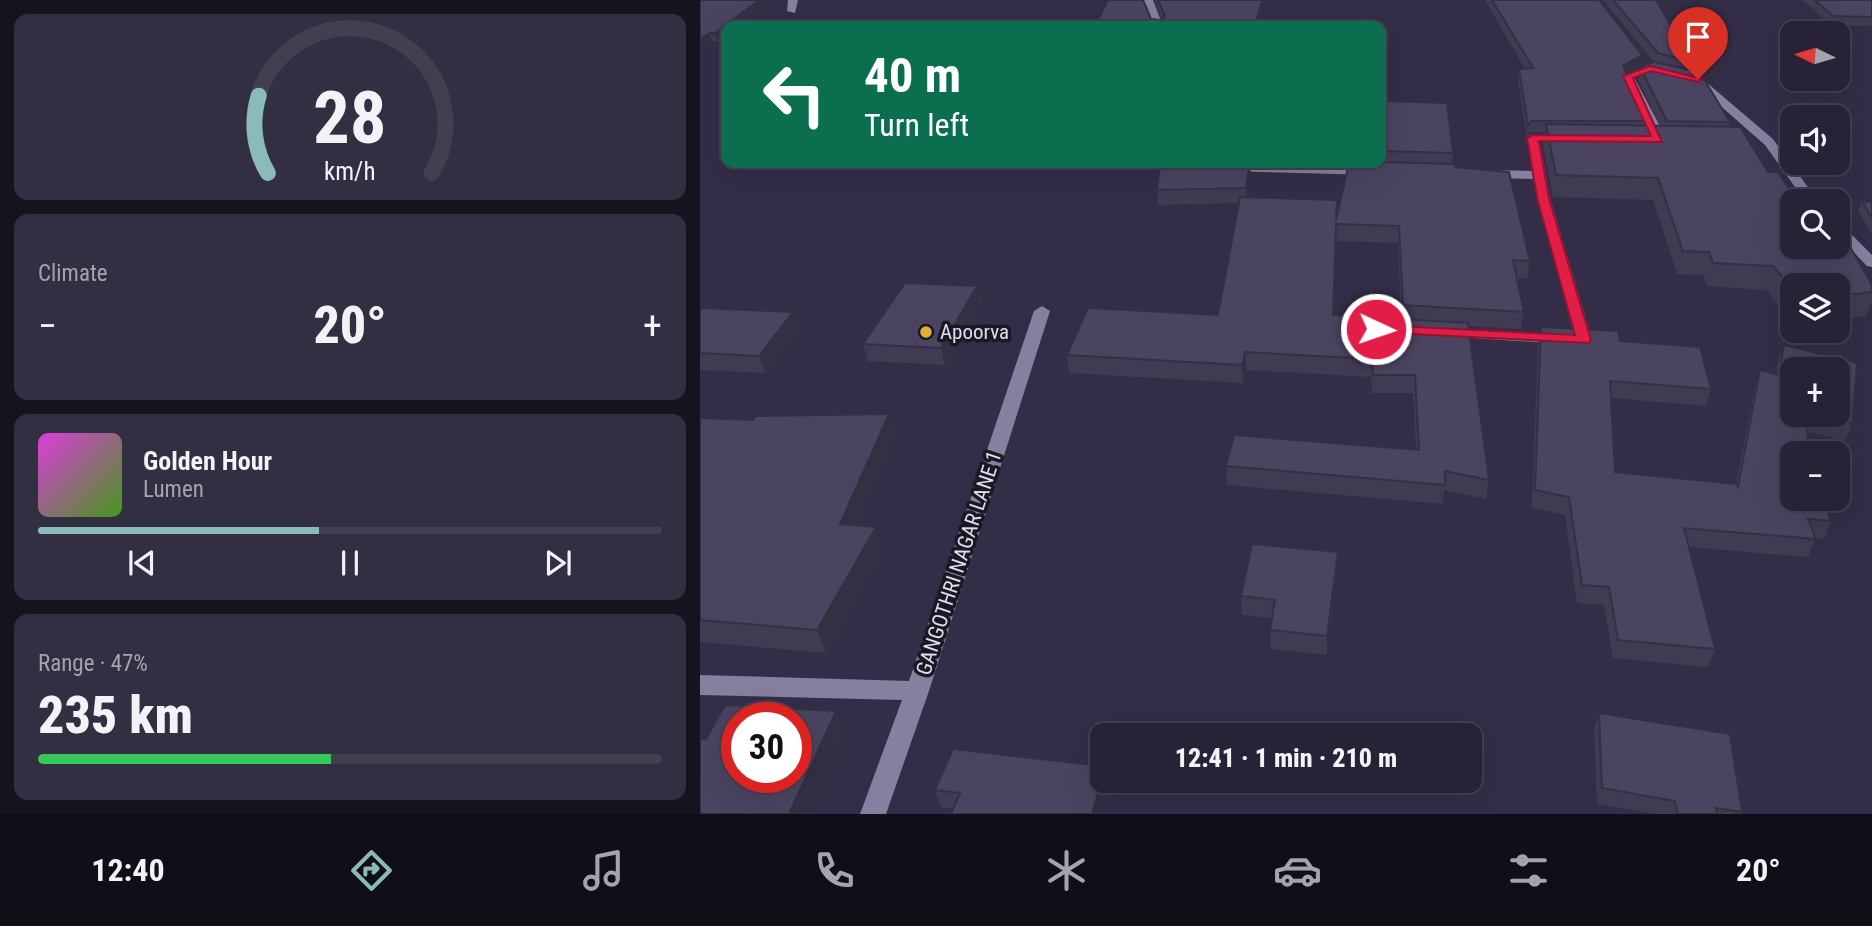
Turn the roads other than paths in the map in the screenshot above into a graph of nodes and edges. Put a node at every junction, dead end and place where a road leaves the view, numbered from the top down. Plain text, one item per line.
1 (793, 0) edge
2 (1148, 0) edge
3 (792, 11) dead end
4 (1156, 21) edge
5 (1652, 66) edge
6 (1686, 76) edge
7 (1584, 140) edge
8 (1635, 141) edge
9 (1741, 142) edge
10 (1769, 142) junction
11 (1243, 168) edge
12 (1390, 172) edge
13 (1471, 173) edge
14 (1539, 175) junction
15 (1803, 189) edge
16 (1850, 241) edge
17 (1872, 263) edge
18 (1041, 311) dead end
19 (1431, 332) edge
20 (700, 685) edge
21 (917, 691) junction
22 (873, 814) edge

1 - 3 street
2 - 4 street
5 - 8 street
6 - 10 street
7 - 14 street
9 - 10 street
10 - 15 street
11 - 12 street
13 - 14 street
14 - 19 street
16 - 17 street
18 - 21 street, GANGOTHRI NAGAR LANE 1
20 - 21 street
21 - 22 street, GANGOTHRI NAGAR LANE 1

